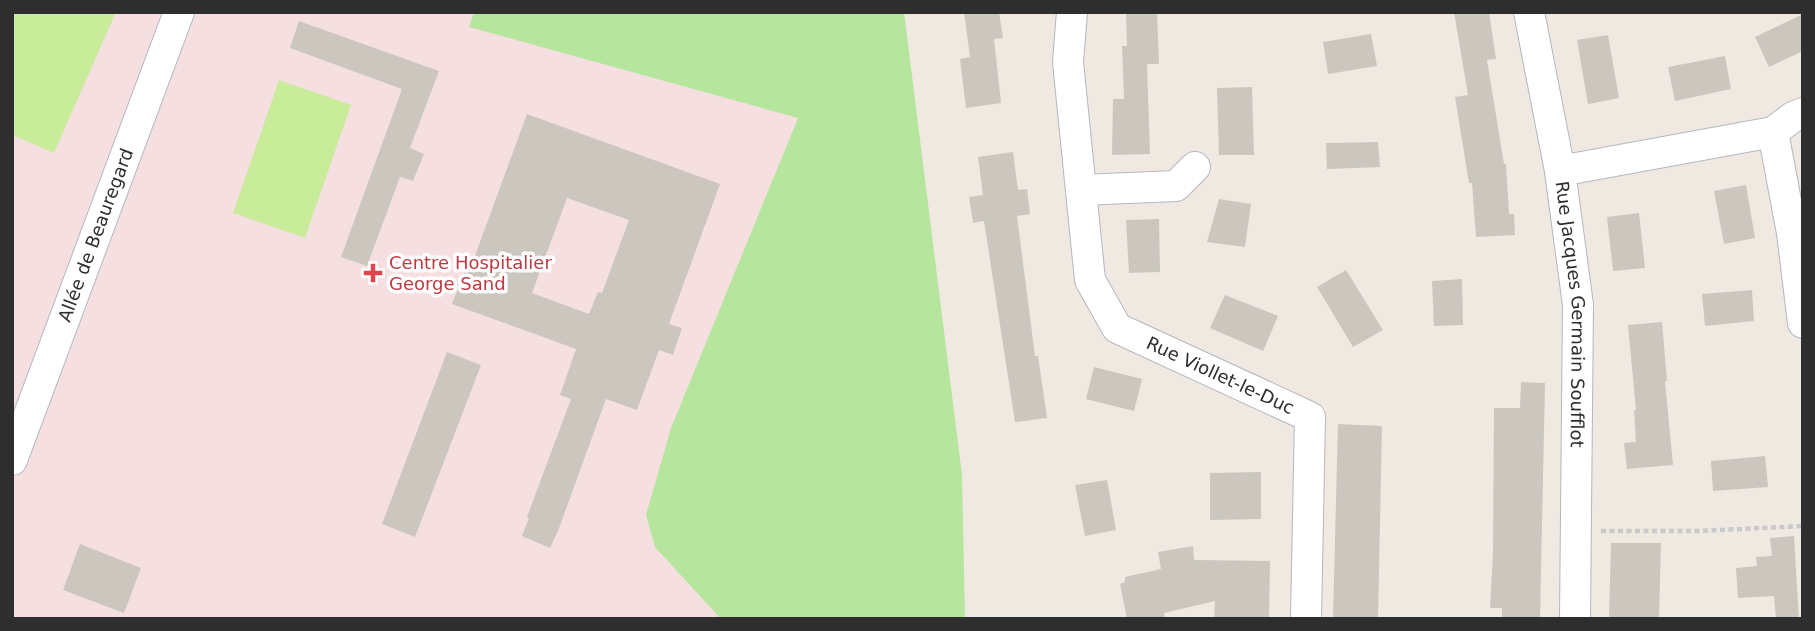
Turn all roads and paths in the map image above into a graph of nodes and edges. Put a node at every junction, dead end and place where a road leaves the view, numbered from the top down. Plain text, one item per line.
1 (179, 12) edge
2 (1072, 12) edge
3 (1529, 12) edge
4 (1803, 113) edge
5 (1773, 132) junction
6 (1195, 167) dead end
7 (1560, 172) junction
8 (1081, 190) junction
9 (1803, 323) edge
10 (12, 460) edge
11 (1803, 526) edge
12 (1576, 531) junction
13 (1307, 619) edge
14 (1574, 619) edge

1 - 10 street, Allée de Beauregard
2 - 8 street, Rue Viollet-le-Duc
3 - 7 street, Rue Jacques Germain Soufflot
4 - 5 street
5 - 7 street
5 - 9 street
6 - 8 street
7 - 12 street, Rue Jacques Germain Soufflot
8 - 13 street, Rue Viollet-le-Duc
11 - 12 path
12 - 14 street, Rue Jacques Germain Soufflot

